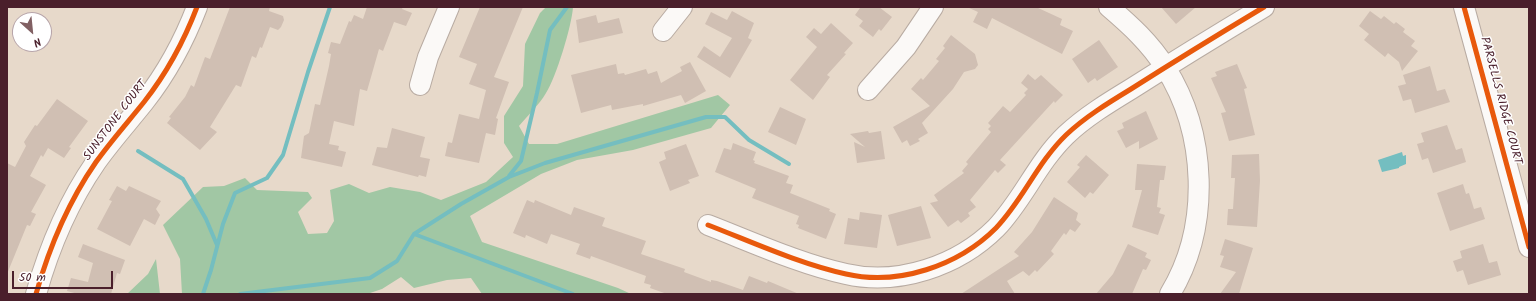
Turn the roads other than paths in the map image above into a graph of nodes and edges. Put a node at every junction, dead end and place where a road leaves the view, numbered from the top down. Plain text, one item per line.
1 (197, 7) edge
2 (449, 7) edge
3 (682, 7) edge
4 (933, 7) edge
5 (1109, 7) edge
6 (1264, 7) edge
7 (1464, 7) edge
8 (663, 31) dead end
9 (1165, 67) junction
10 (420, 85) dead end
11 (868, 90) dead end
12 (708, 225) dead end
13 (1529, 247) edge
14 (36, 294) edge
15 (1170, 294) edge

1 - 14 street, SUNSTONE COURT
2 - 10 street
3 - 8 street
4 - 11 street
5 - 9 street
6 - 9 street
7 - 13 street, PARSELLS RIDGE COURT
9 - 12 street
9 - 15 street

